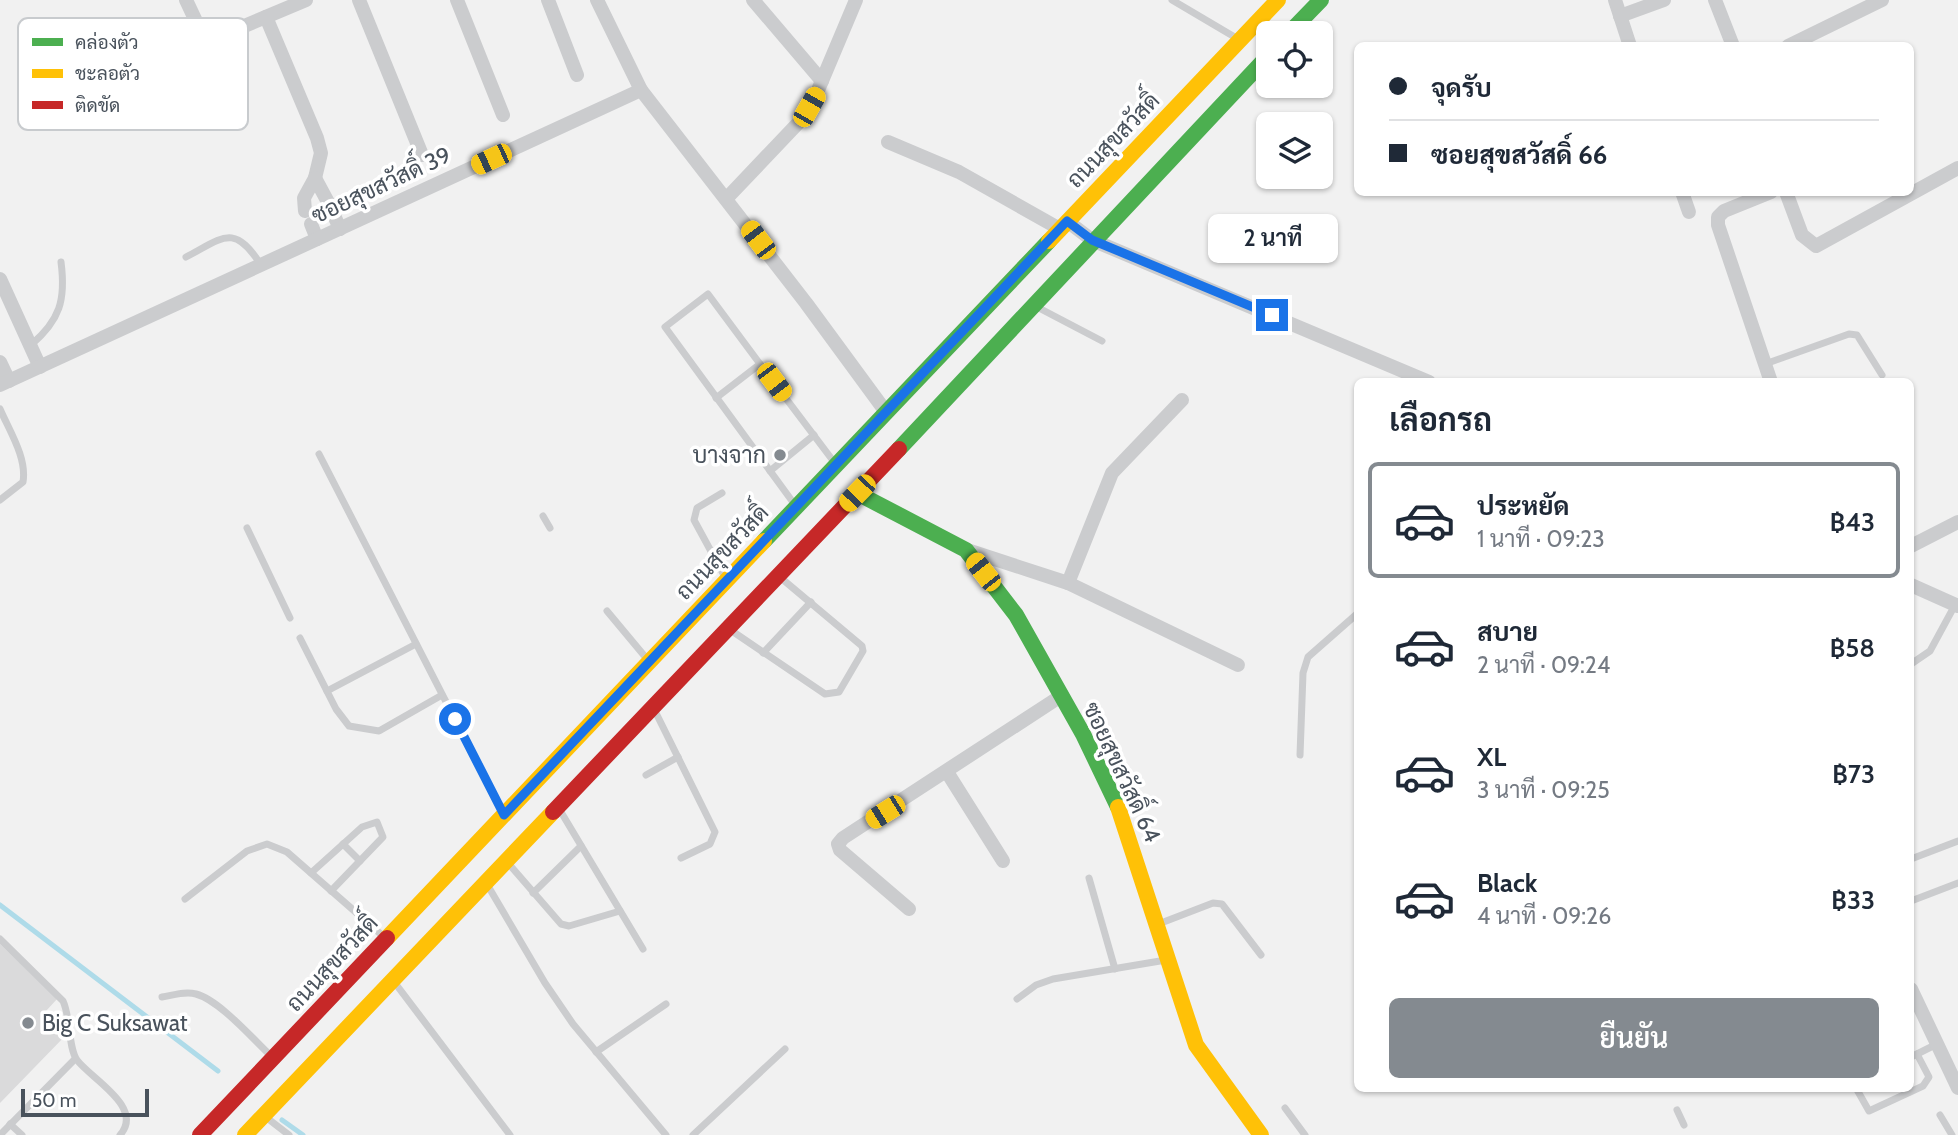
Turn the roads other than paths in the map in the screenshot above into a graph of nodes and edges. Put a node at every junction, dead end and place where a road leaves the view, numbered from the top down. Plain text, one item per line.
1 (186, 0) edge
2 (306, 0) edge
3 (359, 0) edge
4 (457, 0) edge
5 (548, 0) edge
6 (597, 0) edge
7 (753, 0) edge
8 (856, 0) edge
9 (1172, 0) edge
10 (1278, 0) edge
11 (1321, 0) edge
12 (1615, 0) edge
13 (1664, 0) edge
14 (1715, 0) edge
15 (1882, 0) edge
16 (288, 4) edge
17 (1620, 16) junction
18 (266, 17) junction
19 (194, 18) edge
20 (1301, 21) edge
21 (248, 25) edge
22 (1240, 40) junction
23 (1629, 42) edge
24 (1731, 42) edge
25 (1796, 42) edge
26 (1256, 69) edge
27 (577, 75) dead end
28 (822, 81) junction
29 (641, 90) junction
30 (503, 115) dead end
31 (888, 142) dead end
32 (422, 155) dead end
33 (1958, 168) edge
34 (315, 178) junction
35 (1914, 192) edge
36 (1683, 196) edge
37 (1761, 196) edge
38 (1787, 196) edge
39 (1907, 196) edge
40 (726, 199) junction
41 (1689, 212) dead end
42 (1064, 225) junction
43 (340, 229) junction
44 (317, 239) junction
45 (1092, 240) junction
46 (186, 257) dead end
47 (61, 262) dead end
48 (261, 265) junction
49 (0, 279) edge
50 (1032, 304) junction
51 (1102, 341) dead end
52 (30, 345) junction
53 (0, 362) edge
54 (1765, 364) junction
55 (760, 365) junction
56 (40, 367) junction
57 (1399, 375) edge
58 (1882, 375) dead end
59 (1770, 378) edge
60 (5, 383) edge
61 (716, 398) junction
62 (1182, 400) dead end
63 (0, 409) edge
64 (886, 412) junction
65 (814, 435) junction
66 (318, 454) dead end
67 (836, 465) junction
68 (770, 471) junction
69 (722, 493) dead end
70 (857, 493) junction
71 (0, 500) edge
72 (796, 507) junction
73 (543, 516) dead end
74 (1958, 523) edge
75 (247, 528) dead end
76 (550, 528) dead end
77 (1914, 545) edge
78 (966, 550) junction
79 (778, 576) junction
80 (727, 580) junction
81 (1068, 583) junction
82 (1914, 586) edge
83 (811, 602) junction
84 (1957, 605) edge
85 (607, 611) dead end
86 (1354, 617) edge
87 (290, 618) dead end
88 (727, 628) junction
89 (300, 638) dead end
90 (416, 643) junction
91 (763, 653) junction
92 (650, 662) junction
93 (1914, 662) edge
94 (1238, 665) dead end
95 (327, 691) junction
96 (442, 695) junction
97 (1061, 696) junction
98 (653, 707) junction
99 (1300, 755) dead end
100 (678, 757) junction
101 (947, 772) junction
102 (646, 775) dead end
103 (558, 807) junction
104 (504, 815) junction
105 (343, 844) junction
106 (1957, 844) edge
107 (581, 846) junction
108 (681, 858) dead end
109 (1914, 858) edge
110 (506, 860) junction
111 (360, 861) junction
112 (1003, 861) dead end
113 (311, 873) junction
114 (1089, 878) dead end
115 (486, 881) junction
116 (1958, 883) edge
117 (331, 891) junction
118 (533, 893) junction
119 (185, 899) dead end
120 (1914, 900) edge
121 (909, 909) dead end
122 (620, 911) junction
123 (1158, 924) junction
124 (0, 939) edge
125 (386, 939) junction
126 (643, 949) dead end
127 (1261, 955) dead end
128 (1170, 960) junction
129 (1115, 969) junction
130 (393, 979) junction
131 (162, 997) dead end
132 (1017, 999) dead end
133 (666, 1004) dead end
134 (1915, 1011) edge
135 (1937, 1044) junction
136 (785, 1049) dead end
137 (597, 1052) junction
138 (1914, 1056) edge
139 (273, 1058) junction
140 (75, 1059) junction
141 (1958, 1088) edge
142 (1914, 1090) edge
143 (1858, 1092) edge
144 (1910, 1092) edge
145 (1285, 1108) dead end
146 (1677, 1110) dead end
147 (264, 1115) junction
148 (1940, 1115) dead end
149 (10, 1124) junction
150 (1684, 1125) dead end
151 (1255, 1133) edge
152 (124, 1134) edge
153 (0, 1135) edge
154 (22, 1135) edge
155 (200, 1135) edge
156 (245, 1135) edge
157 (289, 1135) edge
158 (510, 1135) edge
159 (666, 1135) edge
160 (693, 1135) edge
161 (1305, 1135) edge
162 (1952, 1135) edge

1 - 19 street
2 - 16 street
3 - 32 street
4 - 30 street
5 - 27 street
6 - 29 street
7 - 28 street
8 - 28 street
9 - 22 lane
10 - 22 main road, ถนนสุขสวัสดิ์
11 - 20 main road
12 - 17 street
13 - 17 street
14 - 24 street
15 - 25 street
16 - 18 street
17 - 23 street
18 - 21 street
18 - 34 street
22 - 42 main road, ถนนสุขสวัสดิ์
26 - 45 main road
28 - 40 street
29 - 40 street
29 - 43 street, ซอยสุขสวัสดิ์ 39
31 - 42 street
33 - 35 street
34 - 43 street
34 - 44 street
36 - 41 street
37 - 54 street
38 - 39 street
40 - 64 street
42 - 45 street
42 - 64 main road, ถนนสุขสวัสดิ์
43 - 44 street, ซอยสุขสวัสดิ์ 39
44 - 48 street, ซอยสุขสวัสดิ์ 39
45 - 50 main road
45 - 57 street
46 - 48 lane
47 - 52 lane
48 - 56 street, ซอยสุขสวัสดิ์ 39
49 - 52 street
50 - 51 lane
50 - 70 main road
52 - 56 street
53 - 60 street
54 - 58 lane
54 - 59 street
55 - 61 lane
55 - 61 lane
55 - 65 lane
56 - 60 street, ซอยสุขสวัสดิ์ 39
61 - 68 lane
62 - 81 street
63 - 71 lane
64 - 67 main road, ถนนสุขสวัสดิ์
65 - 67 lane
65 - 68 lane
66 - 90 lane
67 - 72 main road, ถนนสุขสวัสดิ์
68 - 72 lane
69 - 80 lane
70 - 78 main road, ซอยสุขสวัสดิ์ 64
70 - 79 main road
72 - 80 main road, ถนนสุขสวัสดิ์
73 - 76 lane
74 - 77 street
75 - 87 lane
78 - 81 street
78 - 97 main road, ซอยสุขสวัสดิ์ 64
79 - 83 lane
79 - 88 main road
80 - 92 main road, ถนนสุขสวัสดิ์
81 - 94 street
82 - 84 street
83 - 91 lane
83 - 91 lane
84 - 93 lane
85 - 92 lane
86 - 99 lane
88 - 91 lane
88 - 98 main road
89 - 95 lane
90 - 95 lane
90 - 96 lane
92 - 104 main road, ถนนสุขสวัสดิ์
95 - 96 lane
96 - 104 lane
97 - 101 street
97 - 123 main road, ซอยสุขสวัสดิ์ 64
98 - 100 lane
98 - 103 main road
100 - 102 lane
100 - 108 lane
101 - 112 street
101 - 121 street
103 - 107 lane
103 - 110 main road
104 - 125 main road, ถนนสุขสวัสดิ์
105 - 111 lane
105 - 111 lane
105 - 113 lane
106 - 109 lane
107 - 118 lane
107 - 122 lane
110 - 115 main road
110 - 118 lane
111 - 117 lane
113 - 117 lane
113 - 119 lane
114 - 129 lane
115 - 130 main road
115 - 137 lane
116 - 120 lane
117 - 125 lane
118 - 122 lane
122 - 126 lane
123 - 127 lane
123 - 128 main road, ซอยสุขสวัสดิ์ 64
124 - 140 lane
125 - 139 main road, ถนนสุขสวัสดิ์
128 - 129 lane
128 - 151 main road, ซอยสุขสวัสดิ์ 64
129 - 132 lane
130 - 147 main road
130 - 158 lane
131 - 139 lane
133 - 137 lane
134 - 135 street
135 - 138 lane
135 - 141 street
136 - 160 lane
137 - 159 lane
138 - 142 lane
139 - 155 main road, ถนนสุขสวัสดิ์
140 - 149 lane
140 - 152 lane
143 - 144 lane
145 - 161 lane
146 - 150 lane
147 - 156 main road
147 - 157 lane
148 - 162 lane
149 - 153 lane
149 - 154 lane

